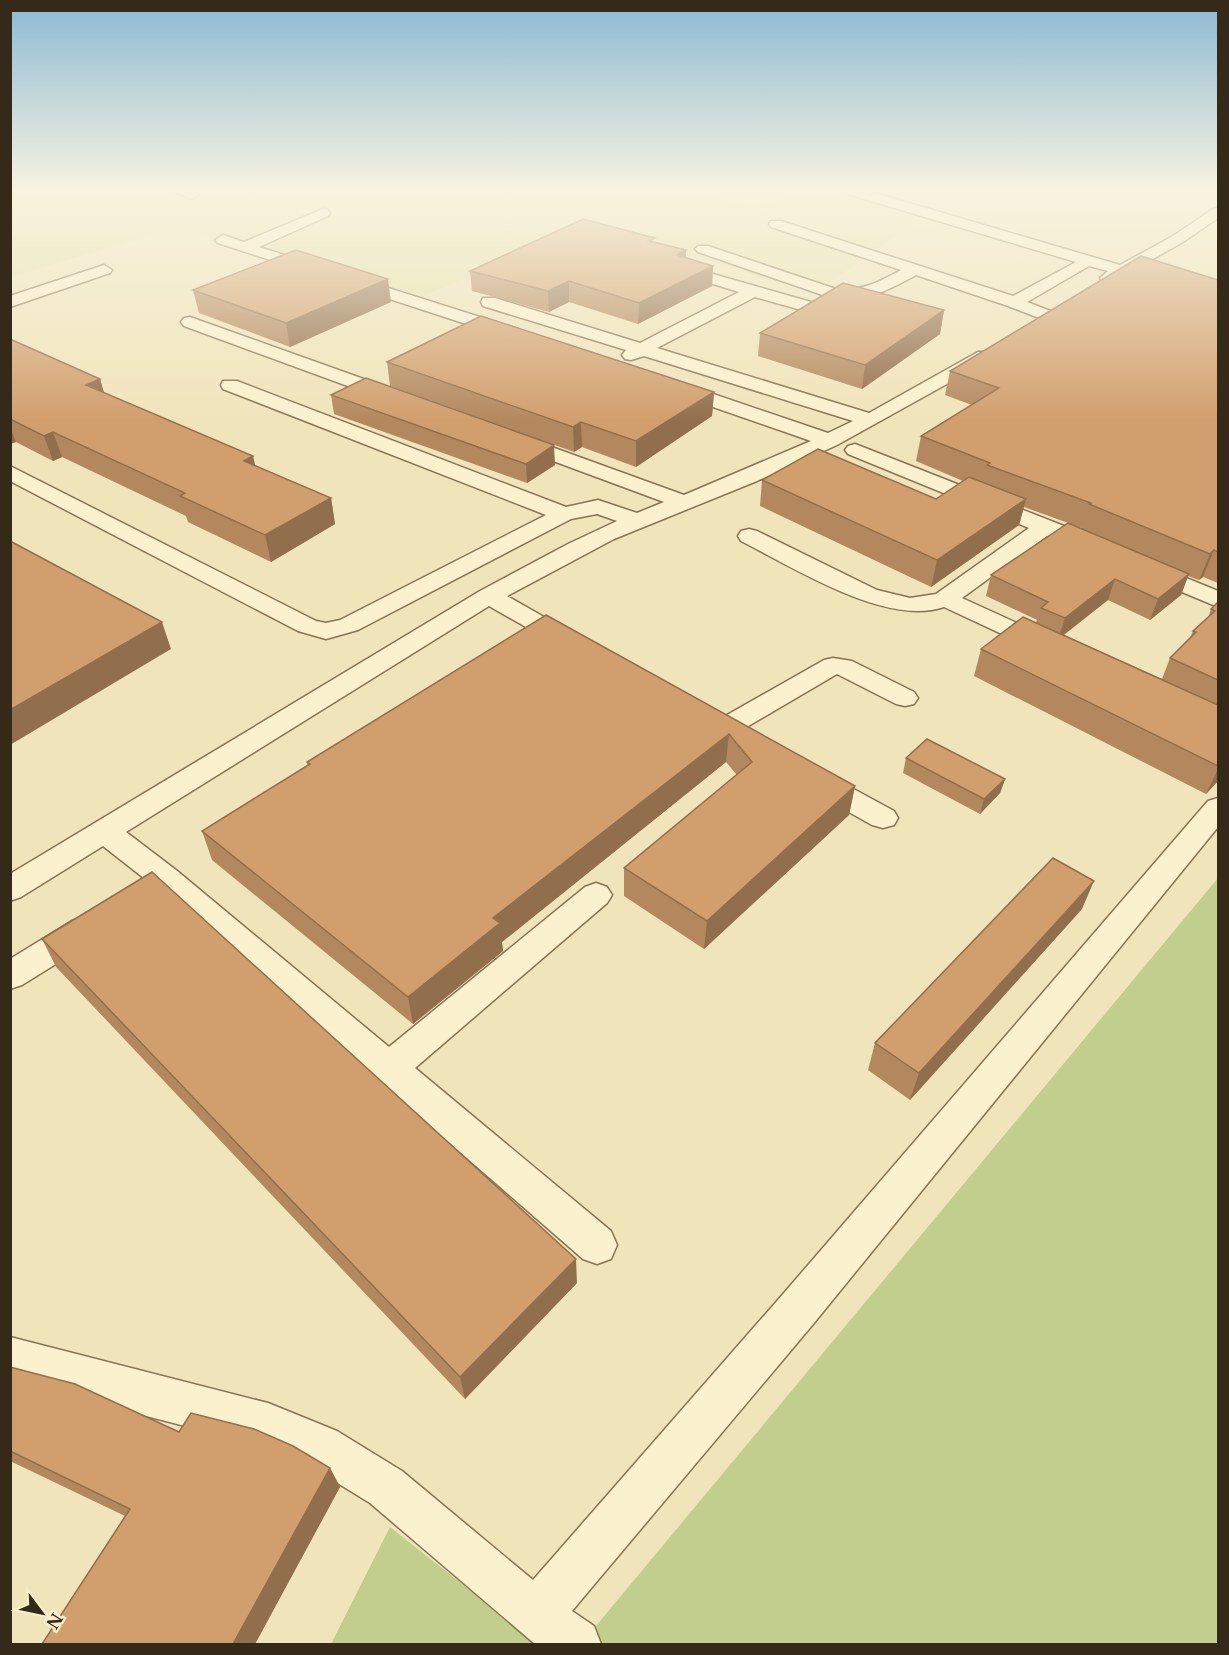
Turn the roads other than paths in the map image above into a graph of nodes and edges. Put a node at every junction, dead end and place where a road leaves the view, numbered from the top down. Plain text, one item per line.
1 (308, 267) edge
2 (756, 267) edge
3 (907, 267) edge
4 (1078, 267) edge
5 (1112, 267) edge
6 (1126, 267) edge
7 (104, 270) dead end
8 (915, 270) junction
9 (1121, 270) junction
10 (706, 277) edge
11 (1094, 287) edge
12 (753, 291) junction
13 (10, 302) edge
14 (489, 302) dead end
15 (1014, 302) junction
16 (812, 308) edge
17 (1047, 316) edge
18 (190, 322) dead end
19 (534, 340) edge
20 (1000, 346) edge
21 (641, 350) junction
22 (623, 369) edge
23 (655, 381) edge
24 (230, 385) dead end
25 (410, 402) edge
26 (872, 420) junction
27 (499, 435) edge
28 (830, 441) junction
29 (855, 450) dead end
30 (10, 472) edge
31 (686, 503) junction
32 (564, 514) junction
33 (639, 521) junction
34 (1046, 526) junction
35 (748, 536) dead end
36 (1078, 540) edge
37 (1132, 563) edge
38 (489, 596) junction
39 (945, 599) junction
40 (1218, 600) edge
41 (591, 654) edge
42 (1072, 657) edge
43 (905, 698) dead end
44 (753, 746) edge
45 (793, 768) edge
46 (1218, 808) edge
47 (883, 818) dead end
48 (104, 831) junction
49 (165, 878) junction
50 (10, 889) edge
51 (596, 895) dead end
52 (136, 897) edge
53 (107, 915) edge
54 (10, 976) edge
55 (388, 1068) junction
56 (597, 1245) dead end
57 (10, 1359) edge
58 (536, 1615) junction
59 (576, 1644) edge

1 - 19 street
2 - 8 street
3 - 8 street
4 - 15 street
5 - 9 street
6 - 9 street
7 - 13 street
8 - 15 street
9 - 11 street
10 - 12 street
12 - 16 street
12 - 21 street
14 - 21 street
15 - 17 street
18 - 25 street
20 - 26 street
21 - 22 street
21 - 26 street
23 - 28 street
24 - 32 street
26 - 28 street
27 - 31 street
28 - 31 street
29 - 34 street
30 - 32 street
31 - 33 street
32 - 33 street
33 - 38 street
34 - 36 street
34 - 39 street
35 - 39 street
37 - 40 street
38 - 41 street
38 - 48 street
39 - 42 street
43 - 44 street
45 - 47 street
46 - 58 street
48 - 49 street
48 - 50 street
49 - 52 street
49 - 55 street
51 - 55 street
53 - 54 street
55 - 56 street
57 - 58 street
58 - 59 street

